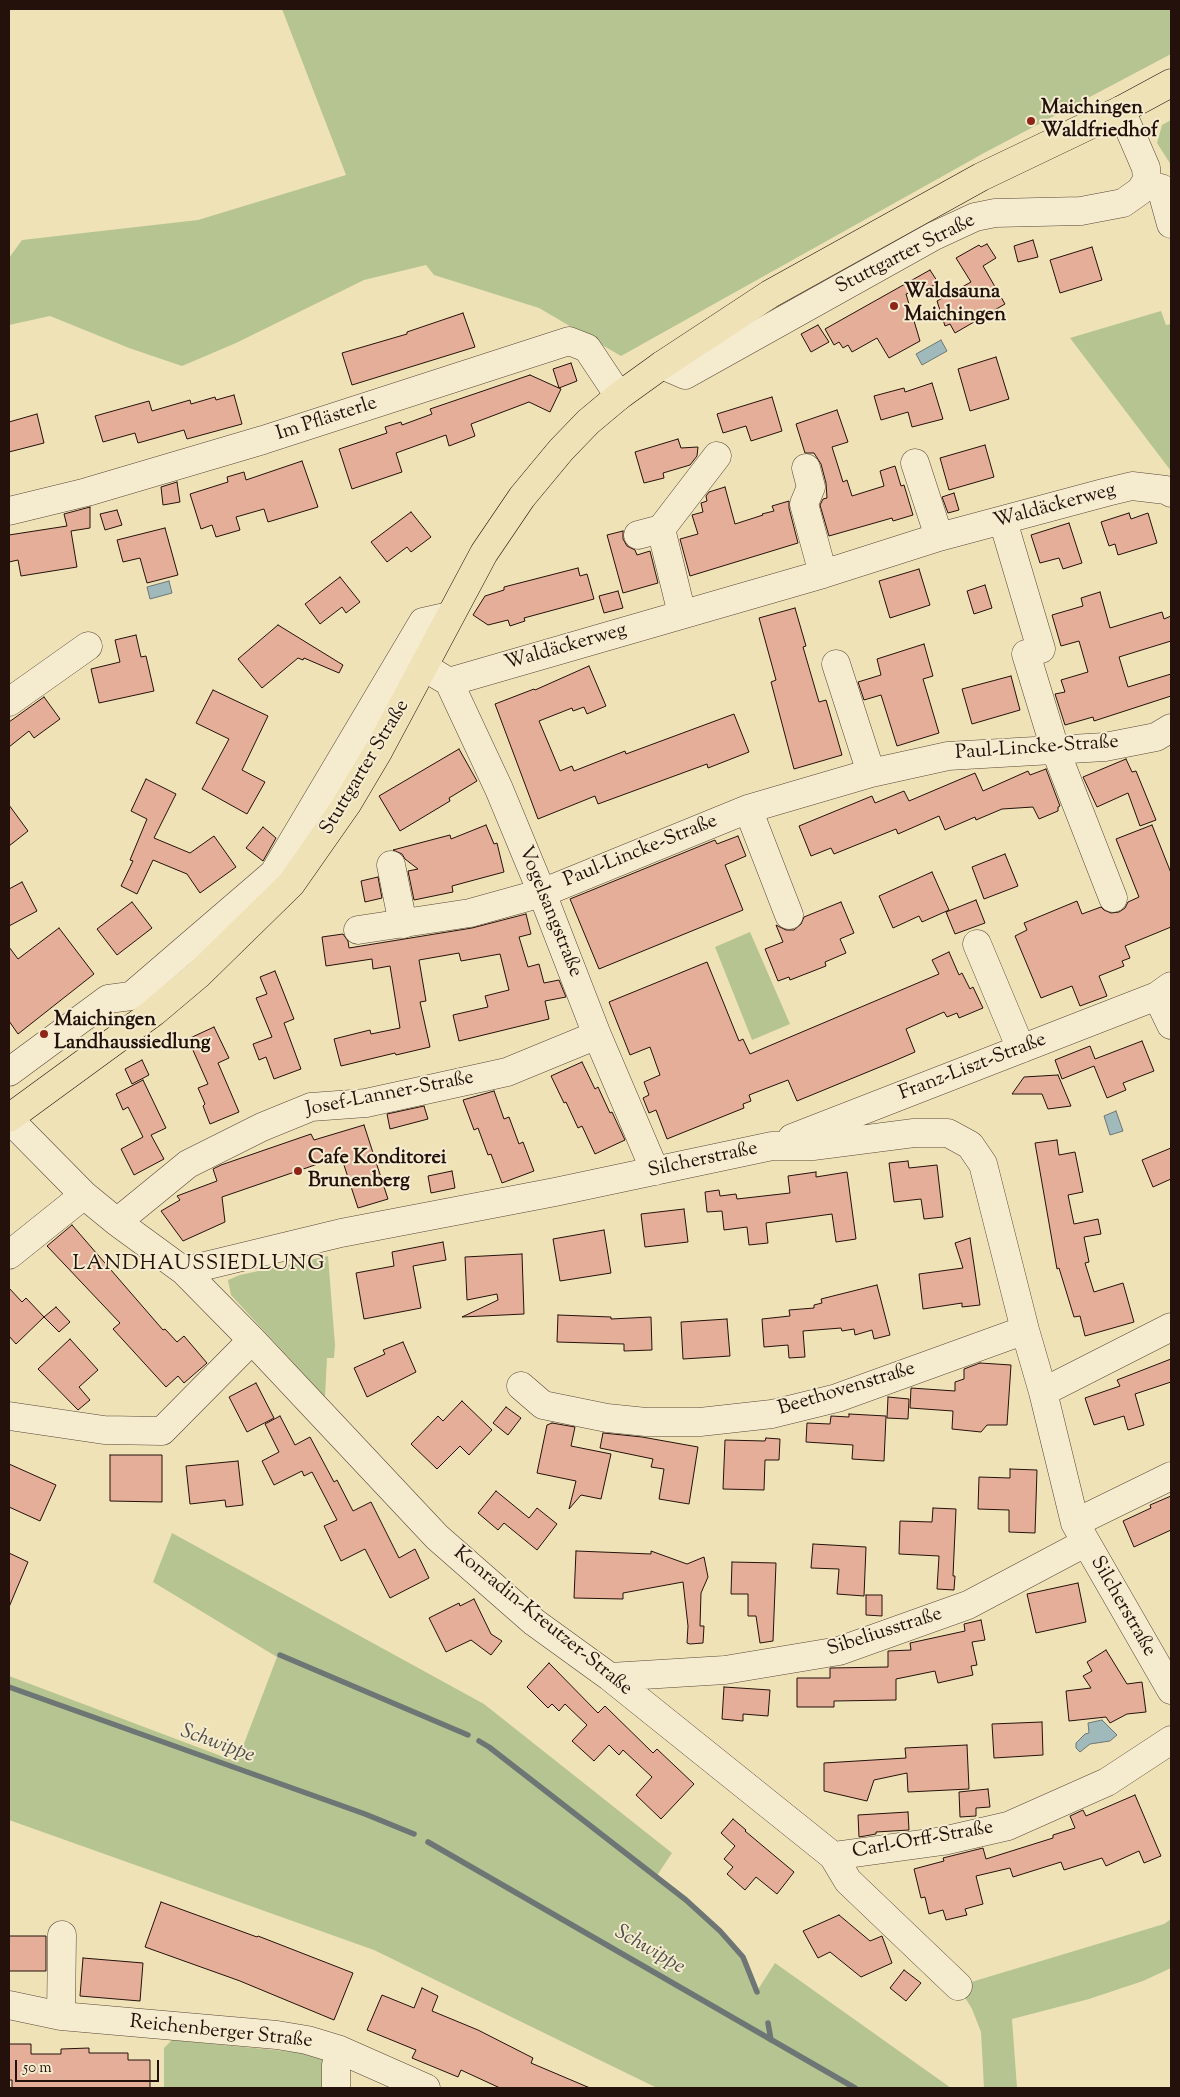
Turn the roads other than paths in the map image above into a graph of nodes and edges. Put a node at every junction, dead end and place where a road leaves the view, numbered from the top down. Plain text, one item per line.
1 (1171, 83) edge
2 (1121, 110) junction
3 (1160, 184) edge
4 (1171, 224) edge
5 (662, 365) junction
6 (619, 396) junction
7 (717, 456) dead end
8 (916, 463) dead end
9 (806, 468) dead end
10 (1171, 493) edge
11 (9, 511) edge
12 (1003, 521) junction
13 (939, 538) junction
14 (824, 574) junction
15 (682, 614) junction
16 (450, 616) junction
17 (88, 646) dead end
18 (836, 664) dead end
19 (424, 667) junction
20 (449, 682) junction
21 (9, 702) edge
22 (1171, 728) edge
23 (1055, 749) junction
24 (871, 773) junction
25 (748, 809) junction
26 (392, 865) dead end
27 (542, 893) junction
28 (1113, 898) dead end
29 (789, 915) dead end
30 (403, 924) junction
31 (358, 930) dead end
32 (977, 944) dead end
33 (1164, 991) edge
34 (131, 996) junction
35 (154, 1012) junction
36 (1171, 1025) edge
37 (597, 1035) junction
38 (1021, 1049) junction
39 (9, 1072) edge
40 (9, 1119) edge
41 (772, 1146) junction
42 (656, 1171) junction
43 (84, 1195) junction
44 (117, 1222) junction
45 (9, 1255) edge
46 (184, 1271) junction
47 (1171, 1327) edge
48 (1025, 1330) junction
49 (252, 1340) junction
50 (521, 1386) dead end
51 (1043, 1392) junction
52 (9, 1416) edge
53 (1171, 1476) edge
54 (1080, 1533) junction
55 (610, 1677) junction
56 (1171, 1690) edge
57 (1171, 1740) edge
58 (833, 1856) junction
59 (62, 1935) dead end
60 (958, 1986) dead end
61 (9, 2005) edge
62 (61, 2016) junction
63 (340, 2050) junction
64 (336, 2088) edge
65 (426, 2088) edge

1 - 2 main road, Stuttgarter Straße
2 - 3 street
2 - 5 main road, Stuttgarter Straße
3 - 4 street
3 - 5 street, Stuttgarter Straße
5 - 6 main road, Stuttgarter Straße
6 - 11 street, Im Pflästerle
6 - 16 main road, Stuttgarter Straße
7 - 15 street
8 - 13 street
9 - 14 street
10 - 12 street, Waldäckerweg
12 - 13 street, Waldäckerweg
12 - 23 street
13 - 14 street, Waldäckerweg
14 - 15 street, Waldäckerweg
15 - 20 street, Waldäckerweg
16 - 19 main road, Stuttgarter Straße
16 - 34 street
17 - 21 street
18 - 24 street
19 - 20 street
19 - 35 main road, Stuttgarter Straße
20 - 27 street, Vogelsangstraße
22 - 23 street, Paul-Lincke-Straße
23 - 24 street, Paul-Lincke-Straße
23 - 28 street
24 - 25 street, Paul-Lincke-Straße
25 - 27 street, Paul-Lincke-Straße
25 - 29 street
26 - 30 street
27 - 30 street, Paul-Lincke-Straße
27 - 37 street, Vogelsangstraße
30 - 31 street, Paul-Lincke-Straße
32 - 38 street
33 - 36 street
33 - 38 street, Franz-Liszt-Straße
34 - 35 street
34 - 39 street
35 - 40 main road, Stuttgarter Straße
37 - 42 street, Vogelsangstraße
37 - 44 street, Josef-Lanner-Straße
38 - 41 street, Franz-Liszt-Straße
40 - 43 street, Konradin-Kreutzer-Straße
41 - 42 street, Silcherstraße
41 - 48 street, Silcherstraße
42 - 46 street, Silcherstraße
43 - 44 street, Konradin-Kreutzer-Straße
43 - 45 street
44 - 46 street, Konradin-Kreutzer-Straße
46 - 49 street, Konradin-Kreutzer-Straße
47 - 51 street
48 - 50 street, Beethovenstraße
48 - 51 street, Silcherstraße
49 - 52 street
49 - 55 street, Konradin-Kreutzer-Straße
51 - 54 street, Silcherstraße
53 - 54 street
54 - 55 street, Sibeliusstraße
54 - 56 street, Silcherstraße
55 - 58 street, Konradin-Kreutzer-Straße
57 - 58 street, Carl-Orff-Straße
58 - 60 street, Konradin-Kreutzer-Straße
59 - 62 street
61 - 62 street, Reichenberger Straße
62 - 63 street, Reichenberger Straße
63 - 64 street
63 - 65 street, Reichenberger Straße

